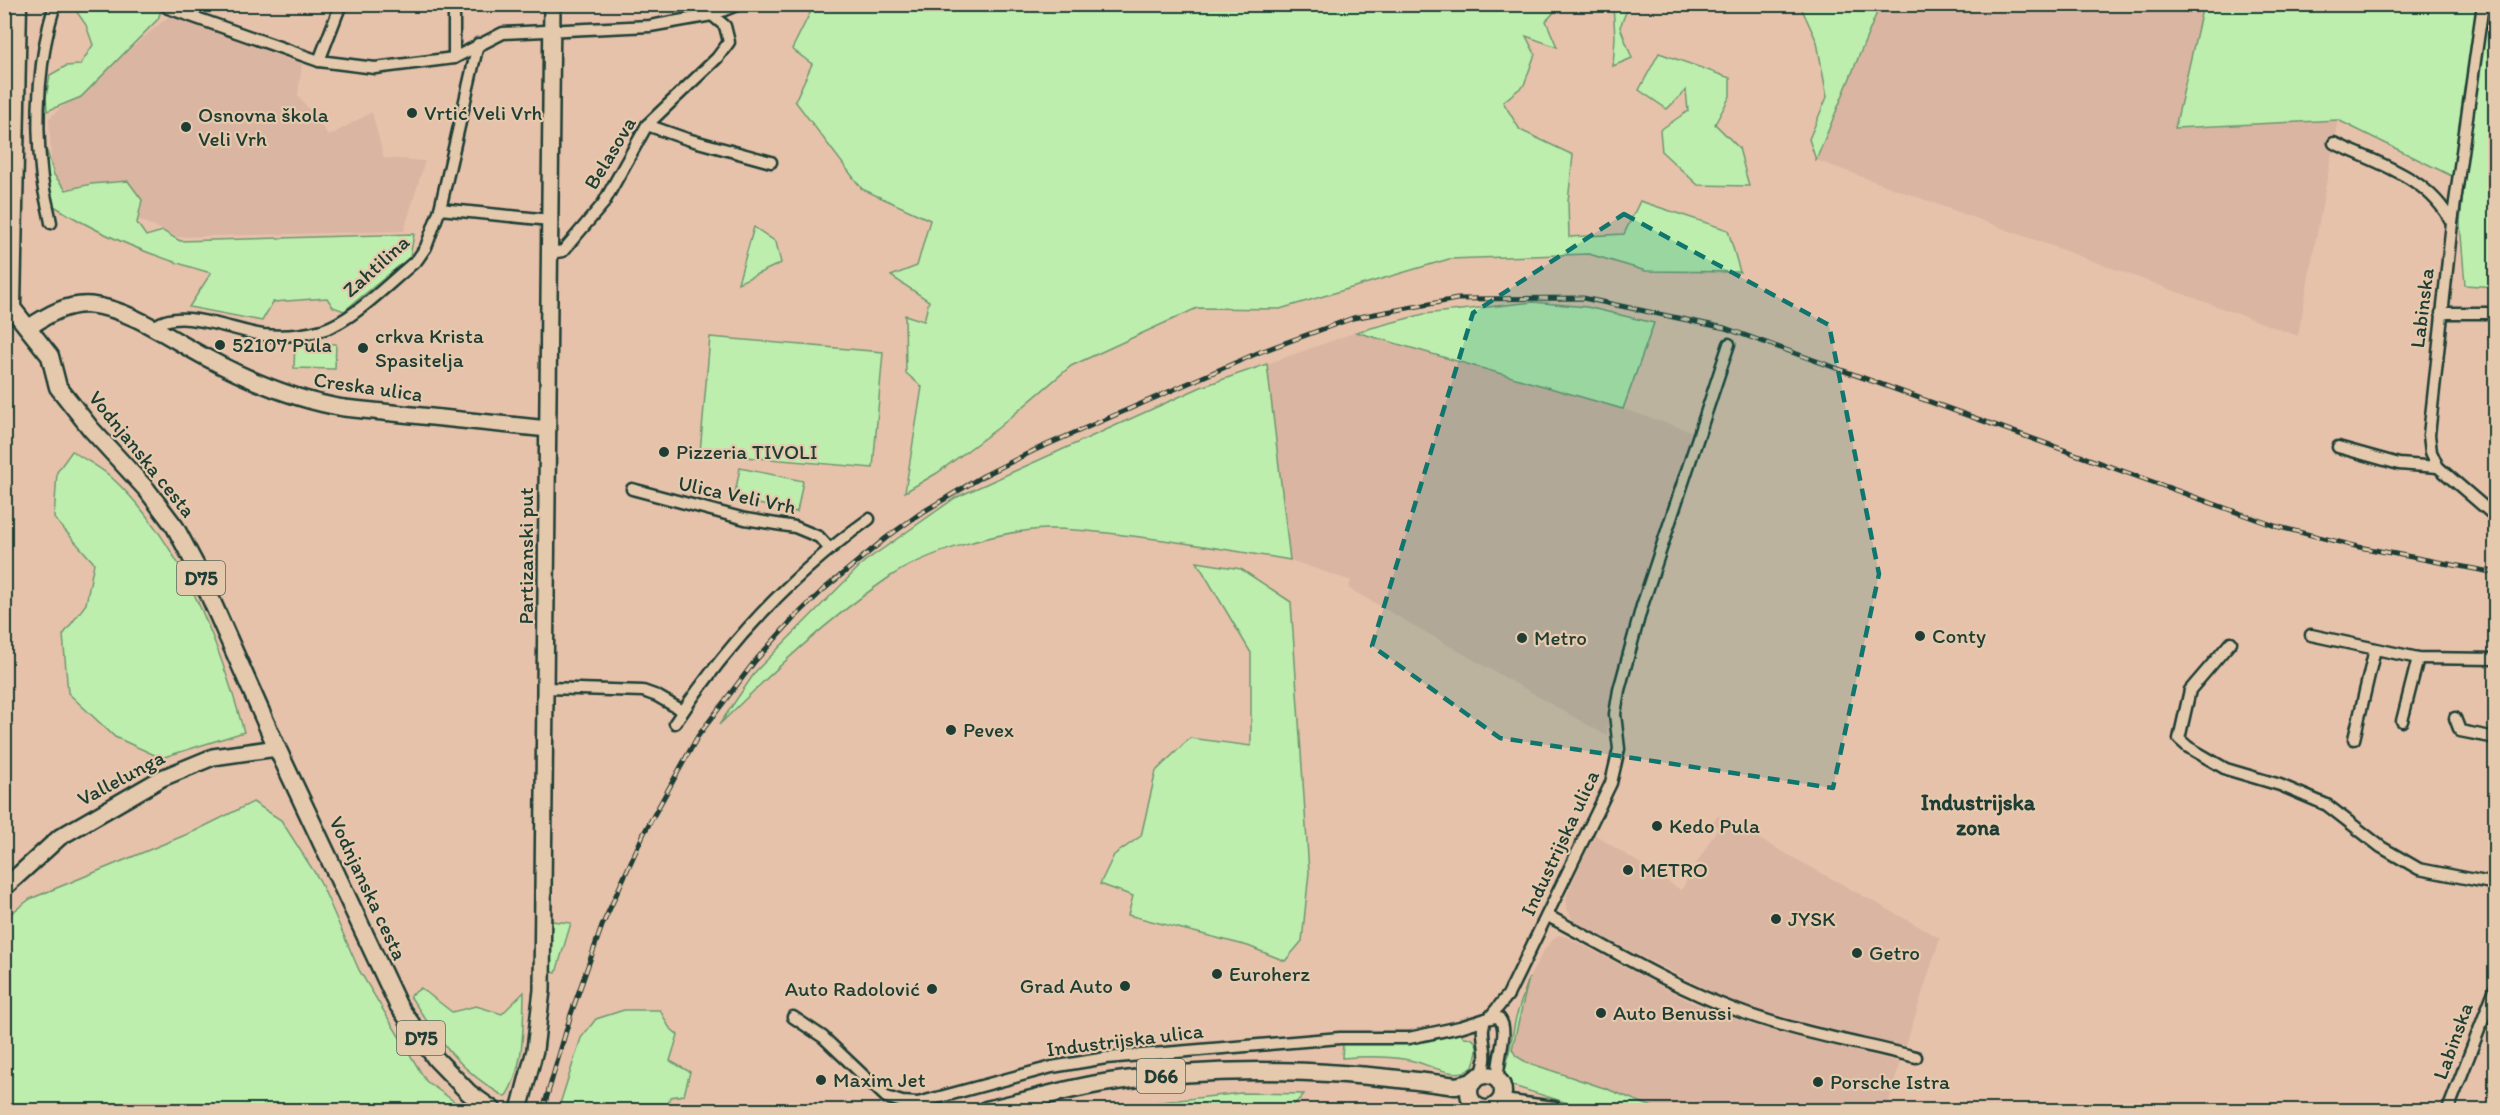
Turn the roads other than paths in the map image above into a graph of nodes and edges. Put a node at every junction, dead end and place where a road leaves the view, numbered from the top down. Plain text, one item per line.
1 (18, 4) edge
2 (55, 4) edge
3 (169, 4) edge
4 (340, 4) edge
5 (454, 4) edge
6 (552, 4) edge
7 (739, 4) edge
8 (2483, 4) edge
9 (712, 15) junction
10 (551, 31) junction
11 (478, 44) junction
12 (454, 58) junction
13 (318, 61) junction
14 (647, 125) junction
15 (2334, 143) dead end
16 (771, 162) dead end
17 (440, 209) junction
18 (550, 220) junction
19 (51, 223) dead end
20 (2452, 224) junction
21 (550, 253) junction
22 (2441, 313) junction
23 (2496, 313) edge
24 (28, 328) junction
25 (153, 328) junction
26 (1729, 344) dead end
27 (548, 429) junction
28 (2338, 447) dead end
29 (2438, 467) junction
30 (632, 489) dead end
31 (2496, 517) edge
32 (869, 519) dead end
33 (829, 548) junction
34 (2311, 635) dead end
35 (2231, 642) dead end
36 (2375, 649) junction
37 (2418, 658) junction
38 (2496, 659) edge
39 (546, 688) junction
40 (683, 711) junction
41 (2455, 718) dead end
42 (2403, 722) dead end
43 (675, 723) dead end
44 (2496, 738) edge
45 (2354, 739) dead end
46 (277, 748) junction
47 (2496, 884) edge
48 (4, 888) edge
49 (1548, 916) junction
50 (2496, 986) edge
51 (1508, 995) junction
52 (2491, 1010) edge
53 (793, 1017) dead end
54 (1488, 1018) junction
55 (1504, 1026) junction
56 (1460, 1028) junction
57 (1482, 1032) junction
58 (1916, 1057) dead end
59 (1476, 1079) junction
60 (1501, 1083) junction
61 (1456, 1086) junction
62 (1484, 1106) edge
63 (520, 1108) edge
64 (1550, 1109) edge
65 (493, 1110) edge
66 (986, 1110) edge
67 (2448, 1110) edge

1 - 24 main road, Vodnjanska cesta / D75
2 - 19 street
3 - 13 street
4 - 13 street
5 - 12 street
6 - 10 main road, Partizanski put
7 - 9 street
8 - 20 street, Labinska
9 - 10 street
9 - 14 street, Belasova
10 - 11 street
10 - 18 main road, Partizanski put
11 - 12 street
11 - 17 street, Zahtilina
12 - 13 street
14 - 16 street
14 - 21 street, Belasova
15 - 20 street
17 - 18 street
17 - 25 street, Zahtilina
18 - 21 main road, Partizanski put
20 - 22 street, Labinska
21 - 27 main road, Partizanski put
22 - 23 street
22 - 29 street, Labinska
24 - 25 main road, Creska ulica
24 - 46 main road, Vodnjanska cesta / D75
25 - 27 main road, Creska ulica
26 - 49 street, Industrijska ulica
27 - 39 main road, Partizanski put
28 - 29 street
29 - 31 street
30 - 33 street, Ulica Veli Vrh
32 - 33 street
33 - 40 street
34 - 36 street
35 - 47 street
36 - 37 street
36 - 45 street
37 - 38 street
37 - 42 street
39 - 40 street
39 - 63 main road, Partizanski put
40 - 43 street
41 - 44 street
46 - 48 main road, Vallelunga
46 - 65 main road, Vodnjanska cesta / D75
49 - 51 street, Industrijska ulica
49 - 58 street
50 - 52 street, Labinska
51 - 54 street, Industrijska ulica
51 - 55 street, Industrijska ulica
52 - 67 street, Labinska
53 - 56 street, Industrijska ulica
54 - 55 street
54 - 56 street, Industrijska ulica
54 - 57 street
55 - 60 street, Industrijska ulica
56 - 57 street, Industrijska ulica
57 - 59 street
59 - 60 main road, D66
59 - 61 main road, D66
59 - 62 main road
60 - 62 main road
60 - 64 main road, D66
61 - 62 main road
61 - 66 main road, D66
62 - 64 main road, D66

